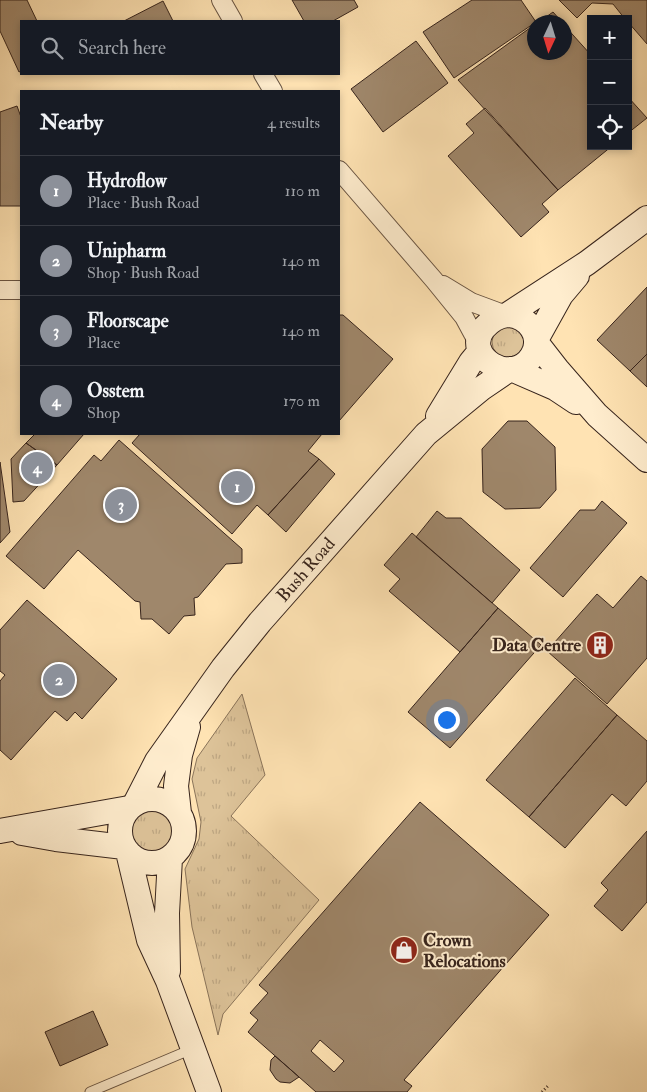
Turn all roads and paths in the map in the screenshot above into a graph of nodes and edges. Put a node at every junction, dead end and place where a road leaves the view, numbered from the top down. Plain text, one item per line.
1 (221, 0) edge
2 (232, 20) edge
3 (263, 75) edge
4 (272, 90) edge
5 (340, 171) edge
6 (647, 218) edge
7 (587, 263) junction
8 (434, 280) junction
9 (0, 290) edge
10 (20, 290) edge
11 (507, 315) junction
12 (536, 341) junction
13 (479, 347) junction
14 (510, 369) junction
15 (597, 415) junction
16 (426, 434) junction
17 (647, 460) edge
18 (193, 712) junction
19 (132, 806) junction
20 (179, 813) junction
21 (3, 830) edge
22 (126, 850) junction
23 (170, 858) junction
24 (168, 981) junction
25 (192, 1049) junction
26 (548, 1086) dead end
27 (90, 1092) edge
28 (208, 1092) edge
29 (542, 1092) edge

1 - 2 street
3 - 4 street
5 - 8 street
6 - 7 main road
7 - 11 main road
7 - 12 main road
8 - 11 street
8 - 13 street
9 - 10 street
11 - 12 main road
11 - 13 main road
12 - 14 main road
12 - 15 main road
13 - 14 main road
13 - 16 main road, Bush Road
14 - 15 main road
14 - 16 main road, Bush Road
15 - 17 main road
16 - 18 main road, Bush Road
18 - 19 main road, Bush Road
18 - 20 main road, Bush Road
19 - 20 main road
19 - 21 main road
19 - 22 main road
20 - 23 main road
21 - 22 main road
22 - 23 main road
22 - 24 main road
23 - 24 main road
24 - 25 main road
25 - 27 lane
25 - 28 main road
26 - 29 path

